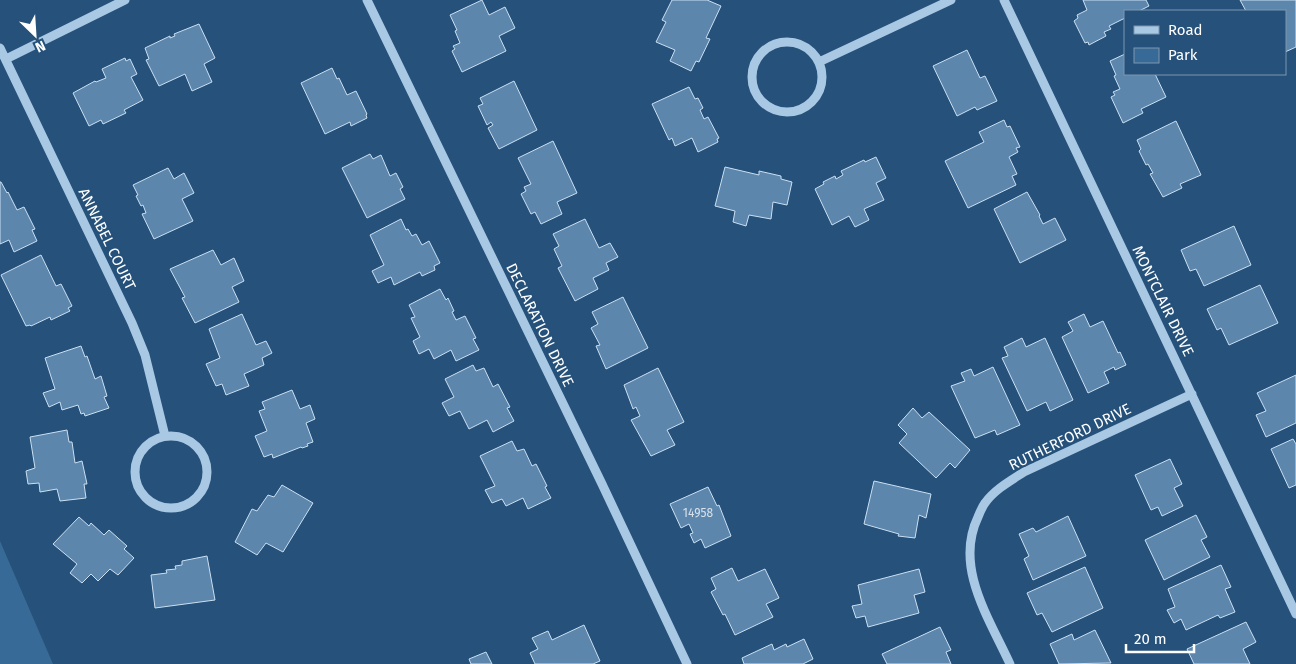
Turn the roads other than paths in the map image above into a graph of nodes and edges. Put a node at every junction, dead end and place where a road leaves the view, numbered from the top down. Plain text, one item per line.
1 (125, 0) edge
2 (367, 0) edge
3 (951, 0) edge
4 (1004, 0) edge
5 (0, 48) edge
6 (6, 59) junction
7 (819, 62) junction
8 (1192, 394) junction
9 (165, 436) junction
10 (1296, 614) edge
11 (686, 664) edge
12 (1010, 664) edge

1 - 6 street
2 - 11 street, DECLARATION DRIVE
3 - 7 street
4 - 8 street, MONTCLAIR DRIVE
5 - 6 street, ANNABEL COURT
6 - 9 street, ANNABEL COURT
7 - 7 street
8 - 10 street, MONTCLAIR DRIVE
8 - 12 street, RUTHERFORD DRIVE
9 - 9 street

